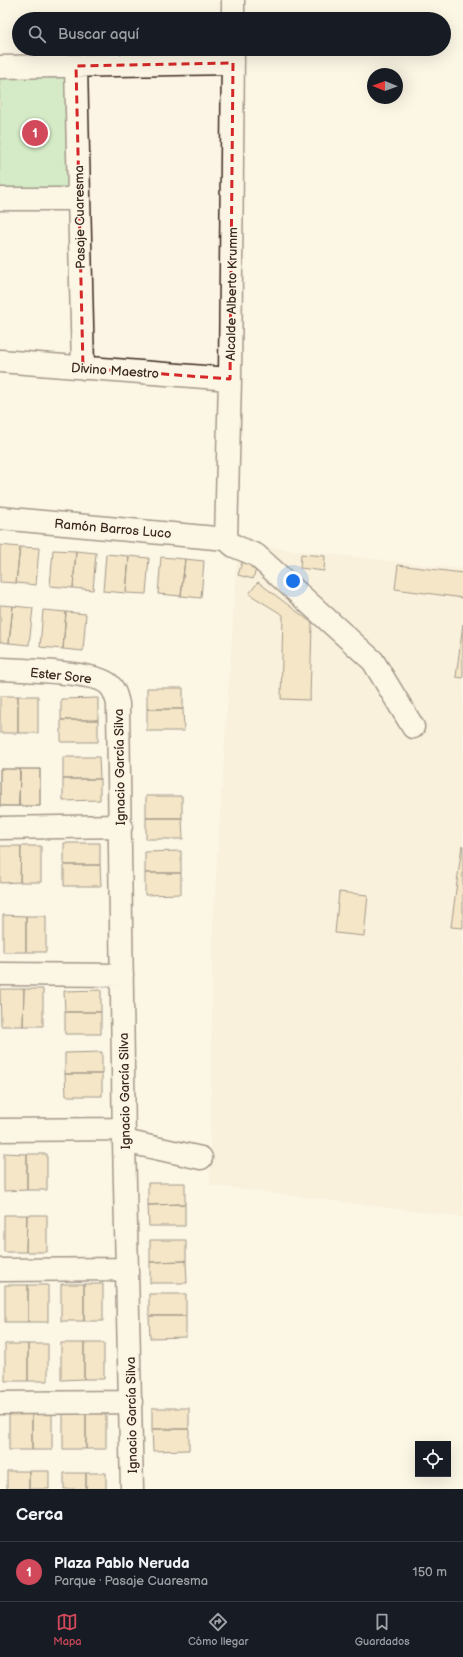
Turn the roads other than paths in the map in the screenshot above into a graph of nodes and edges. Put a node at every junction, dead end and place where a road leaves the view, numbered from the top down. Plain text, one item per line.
1 (233, 0) edge
2 (233, 12) edge
3 (233, 56) edge
4 (76, 66) junction
5 (0, 67) edge
6 (0, 199) edge
7 (79, 199) junction
8 (0, 361) edge
9 (83, 368) junction
10 (230, 379) junction
11 (0, 518) edge
12 (226, 539) junction
13 (0, 668) edge
14 (116, 693) joint
15 (413, 727) dead end
16 (121, 826) junction
17 (0, 828) edge
18 (0, 974) edge
19 (122, 975) junction
20 (0, 1130) edge
21 (124, 1135) junction
22 (202, 1158) dead end
23 (128, 1269) junction
24 (0, 1270) edge
25 (131, 1402) junction
26 (0, 1403) edge
27 (132, 1489) edge

1 - 2 street
3 - 4 street
3 - 10 street, Alcalde Alberto Krumm
4 - 5 street
4 - 7 street, Pasaje Cuaresma
6 - 7 street
7 - 9 street, Pasaje Cuaresma
8 - 9 street, Divino Maestro
9 - 10 street, Divino Maestro
10 - 12 street, Alcalde Alberto Krumm
11 - 12 street, Ramón Barros Luco
12 - 15 street
13 - 14 street, Ester Sore
14 - 16 street, Ignacio García Silva
16 - 17 street
16 - 19 street, Ignacio García Silva
18 - 19 street
19 - 21 street, Ignacio García Silva
20 - 21 street
21 - 22 street
21 - 23 street, Ignacio García Silva
23 - 24 street
23 - 25 street, Ignacio García Silva
25 - 26 street
25 - 27 street, Ignacio García Silva

